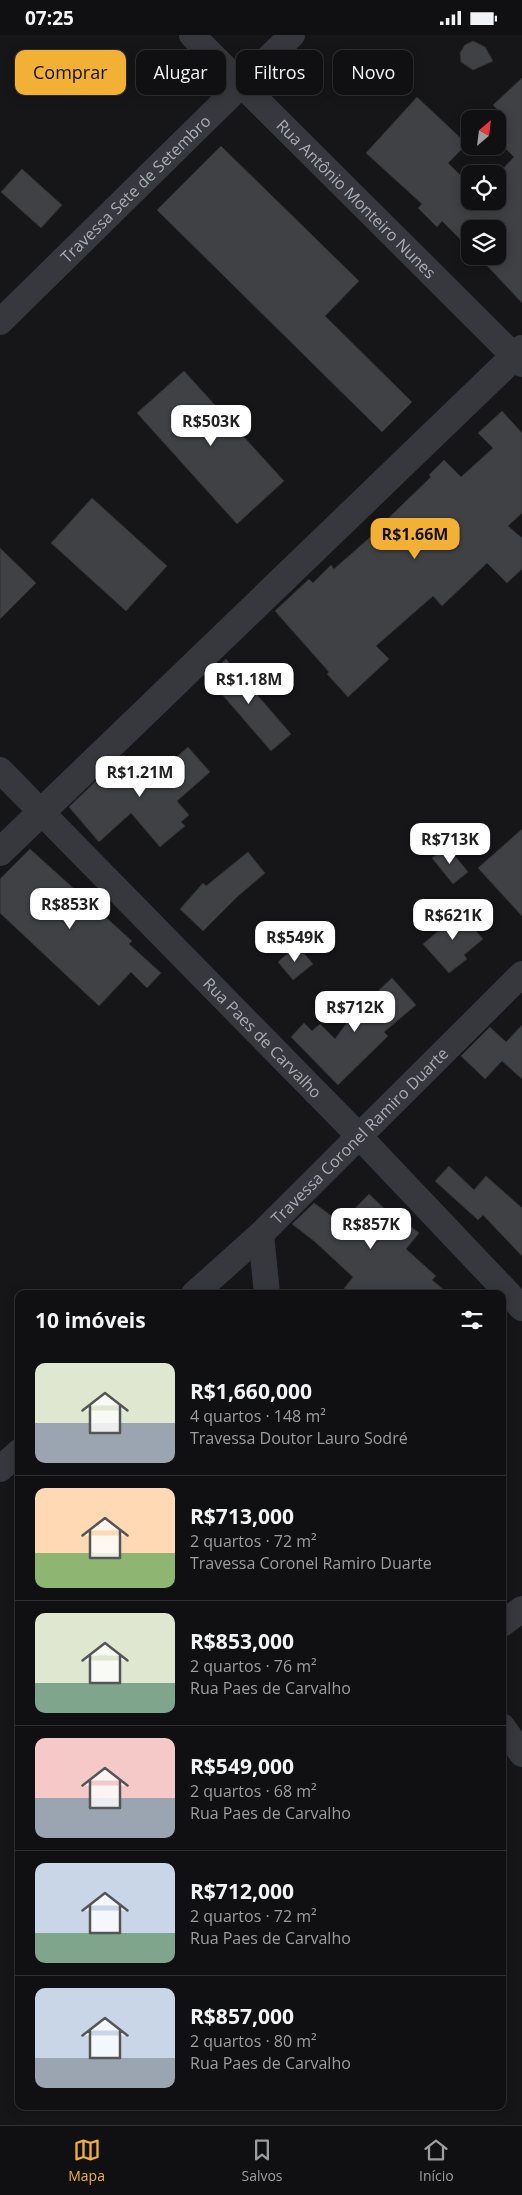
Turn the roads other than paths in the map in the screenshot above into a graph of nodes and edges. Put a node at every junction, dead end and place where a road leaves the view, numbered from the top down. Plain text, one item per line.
1 (192, 35) edge
2 (292, 35) edge
3 (276, 50) edge
4 (236, 79) edge
5 (236, 89) edge
6 (252, 95) edge
7 (0, 322) edge
8 (520, 356) edge
9 (0, 769) edge
10 (43, 811) junction
11 (0, 852) edge
12 (522, 974) edge
13 (358, 1135) junction
14 (261, 1234) junction
15 (198, 1290) edge
16 (267, 1290) edge
17 (505, 1290) edge
18 (506, 1291) edge
19 (522, 1308) edge
20 (15, 1456) edge
21 (0, 1469) edge
22 (522, 1609) edge
23 (506, 1621) edge
24 (506, 1732) edge
25 (522, 1754) edge

1 - 4 street, Rua Antônio Monteiro Nunes
2 - 3 street, Travessa Sete de Setembro
5 - 7 street, Travessa Sete de Setembro
6 - 8 street, Rua Antônio Monteiro Nunes
8 - 10 street
9 - 10 street, Rua Paes de Carvalho
10 - 11 street
10 - 13 street, Rua Paes de Carvalho
12 - 13 street, Travessa Coronel Ramiro Duarte
13 - 14 street, Travessa Coronel Ramiro Duarte
13 - 17 street, Rua Paes de Carvalho
14 - 15 street, Travessa Coronel Ramiro Duarte
14 - 16 street
18 - 19 street, Rua Paes de Carvalho
20 - 21 street
22 - 23 street
24 - 25 street

